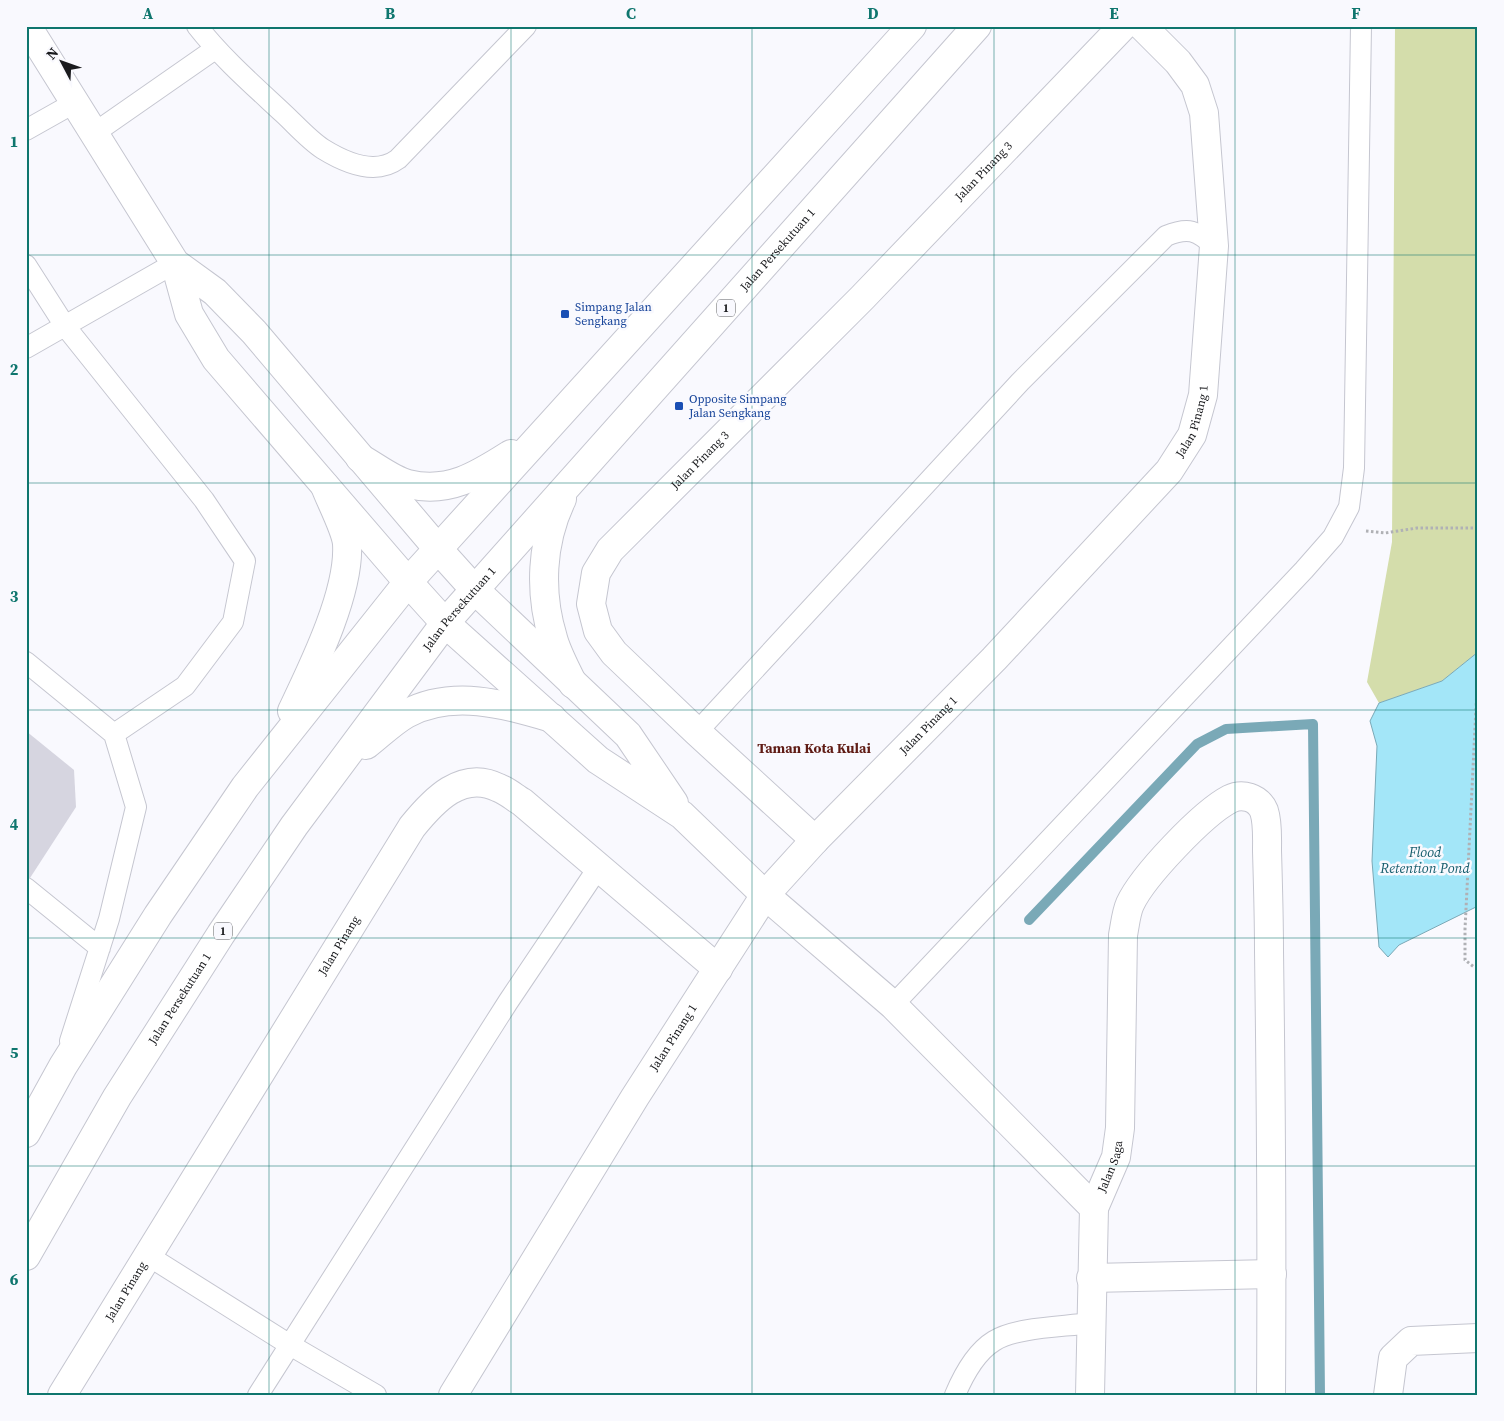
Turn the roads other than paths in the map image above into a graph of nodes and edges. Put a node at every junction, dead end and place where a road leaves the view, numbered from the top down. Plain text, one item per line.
1 (27, 26) edge
2 (197, 26) edge
3 (526, 26) edge
4 (912, 26) edge
5 (977, 26) edge
6 (1123, 26) edge
7 (1142, 26) edge
8 (1361, 26) edge
9 (215, 49) junction
10 (74, 103) junction
11 (26, 130) edge
12 (93, 134) junction
13 (1214, 246) junction
14 (175, 263) junction
15 (26, 265) edge
16 (65, 326) junction
17 (26, 348) edge
18 (543, 433) junction
19 (360, 458) junction
20 (572, 480) junction
21 (325, 486) junction
22 (438, 549) junction
23 (408, 582) junction
24 (474, 589) junction
25 (445, 623) junction
26 (26, 662) edge
27 (573, 684) junction
28 (552, 718) junction
29 (696, 732) junction
30 (114, 734) junction
31 (272, 753) junction
32 (340, 764) junction
33 (682, 815) junction
34 (815, 840) junction
35 (598, 868) junction
36 (26, 888) edge
37 (765, 895) junction
38 (100, 948) junction
39 (718, 969) junction
40 (893, 1005) junction
41 (63, 1066) junction
42 (26, 1133) edge
43 (1094, 1208) junction
44 (147, 1255) junction
45 (26, 1256) edge
46 (1272, 1274) junction
47 (1091, 1278) junction
48 (1090, 1323) junction
49 (1478, 1338) edge
50 (290, 1345) junction
51 (62, 1395) edge
52 (258, 1395) edge
53 (376, 1395) edge
54 (453, 1395) edge
55 (955, 1395) edge
56 (1090, 1395) edge
57 (1271, 1395) edge
58 (1388, 1395) edge

1 - 10 main road
2 - 9 lane
3 - 9 lane
4 - 18 main road
5 - 20 main road, Jalan Persekutuan 1 / 1
6 - 29 main road, Jalan Pinang 3
7 - 13 main road, Jalan Pinang 1
8 - 40 lane
9 - 12 lane
10 - 11 lane
10 - 12 main road
12 - 14 main road
13 - 29 lane
13 - 34 main road, Jalan Pinang 1
14 - 16 lane
14 - 19 main road
14 - 21 main road
15 - 16 lane
16 - 17 lane
16 - 30 lane
18 - 19 main road
18 - 22 main road
19 - 22 main road
20 - 24 main road, Jalan Persekutuan 1 / 1
20 - 27 main road
21 - 23 main road
21 - 31 main road
22 - 23 main road
22 - 24 main road
23 - 25 main road
23 - 31 main road
24 - 25 main road, Jalan Persekutuan 1 / 1
24 - 27 main road
25 - 28 main road
25 - 32 main road, Jalan Persekutuan 1 / 1
26 - 30 lane
27 - 33 main road
28 - 32 main road
28 - 33 main road
29 - 34 main road, Jalan Pinang 3
30 - 38 lane
31 - 41 main road
32 - 45 main road, Jalan Persekutuan 1 / 1
33 - 37 main road
34 - 37 main road, Jalan Pinang 1
35 - 39 main road, Jalan Pinang
35 - 44 main road, Jalan Pinang
35 - 50 lane
36 - 38 lane
37 - 39 main road, Jalan Pinang 1
37 - 40 main road
38 - 41 lane
39 - 54 main road, Jalan Pinang 1
40 - 43 main road
41 - 42 main road
43 - 46 main road, Jalan Saga
43 - 47 main road, Jalan Saga
44 - 50 lane
44 - 51 main road, Jalan Pinang
46 - 47 main road
46 - 57 main road, Jalan Saga
47 - 48 main road, Jalan Saga
48 - 55 lane
48 - 56 main road, Jalan Saga
49 - 58 main road
50 - 52 lane
50 - 53 lane

